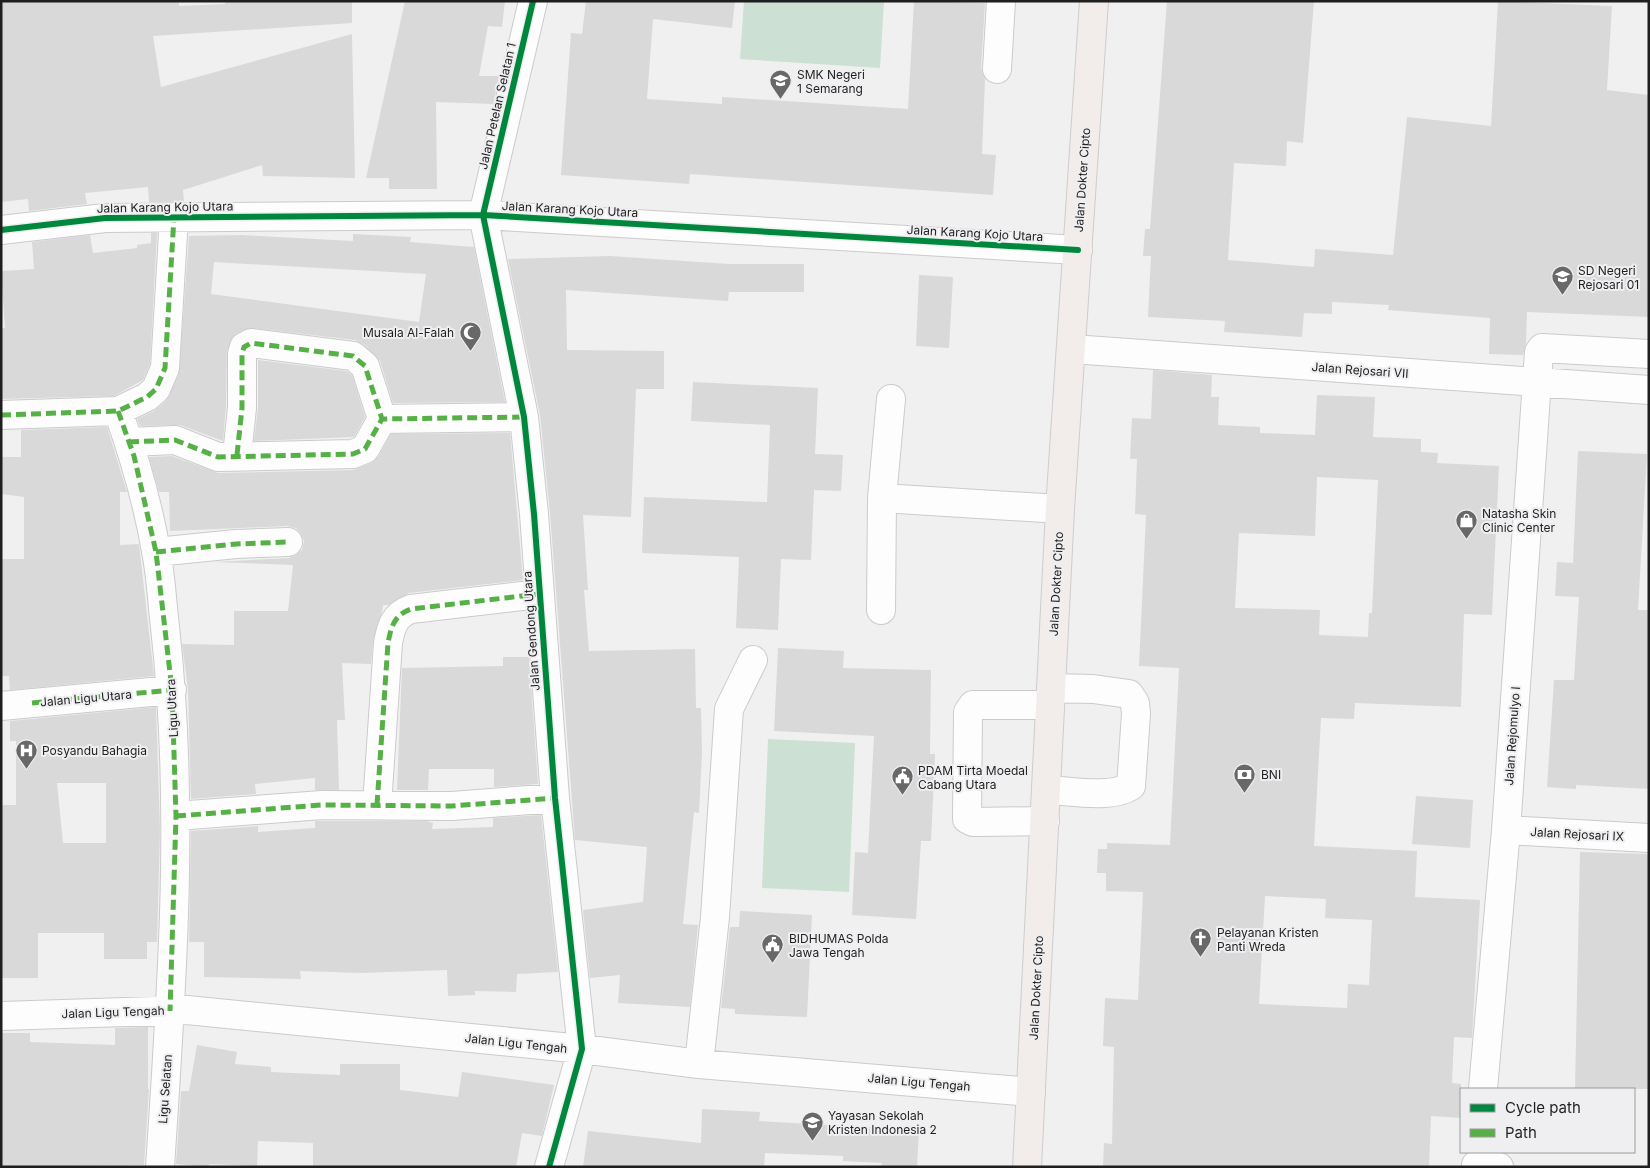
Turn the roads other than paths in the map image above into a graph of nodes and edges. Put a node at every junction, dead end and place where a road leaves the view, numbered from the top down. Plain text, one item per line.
1 (533, 1) edge
2 (1001, 1) edge
3 (1094, 1) edge
4 (997, 68) dead end
5 (483, 215) junction
6 (174, 218) junction
7 (1, 230) edge
8 (1078, 250) junction
9 (1072, 349) junction
10 (1649, 354) edge
11 (1538, 383) junction
12 (1649, 390) edge
13 (891, 399) dead end
14 (118, 411) junction
15 (1, 415) edge
16 (524, 417) junction
17 (382, 419) junction
18 (129, 442) junction
19 (238, 456) junction
20 (882, 498) junction
21 (1060, 509) junction
22 (288, 542) dead end
23 (156, 552) junction
24 (539, 594) junction
25 (881, 610) dead end
26 (753, 660) dead end
27 (172, 690) junction
28 (1051, 696) junction
29 (1, 706) edge
30 (1047, 790) junction
31 (555, 798) junction
32 (377, 805) junction
33 (176, 816) junction
34 (1045, 821) junction
35 (1506, 830) junction
36 (1649, 838) edge
37 (170, 1011) junction
38 (1, 1016) edge
39 (582, 1049) junction
40 (699, 1064) junction
41 (1483, 1088) edge
42 (1031, 1092) junction
43 (160, 1167) edge
44 (549, 1167) edge
45 (1026, 1167) edge

1 - 5 street, Jalan Petelan Selatan 1
2 - 4 street
3 - 8 highway, Jalan Dokter Cipto
5 - 6 street, Jalan Karang Kojo Utara
5 - 8 street, Jalan Karang Kojo Utara
5 - 16 street, Jalan Gendong Utara
6 - 7 street, Jalan Karang Kojo Utara
6 - 14 street
8 - 9 highway, Jalan Dokter Cipto
9 - 11 street, Jalan Rejosari VII
9 - 21 highway, Jalan Dokter Cipto
10 - 11 street, Jalan Rejomulyo I
11 - 12 street, Jalan Rejosari VII
11 - 35 street, Jalan Rejomulyo I
13 - 20 street
14 - 15 street
14 - 18 street, Ligu Utara
16 - 17 street
16 - 24 street, Jalan Gendong Utara
17 - 19 street
17 - 19 street
18 - 19 street
18 - 23 street, Ligu Utara
20 - 21 street
20 - 25 street
21 - 28 highway, Jalan Dokter Cipto
22 - 23 street
23 - 27 street, Ligu Utara
24 - 31 street, Jalan Gendong Utara
24 - 32 street
26 - 40 street
27 - 29 street, Jalan Ligu Utara
27 - 33 street, Ligu Utara
28 - 30 highway, Jalan Dokter Cipto
28 - 30 street
28 - 34 street
30 - 34 highway, Jalan Dokter Cipto
31 - 32 street
31 - 39 street, Jalan Gendong Utara
32 - 33 street
33 - 37 street, Ligu Utara
34 - 42 highway, Jalan Dokter Cipto
35 - 36 street, Jalan Rejosari IX
35 - 41 street, Jalan Rejomulyo I
37 - 38 street, Jalan Ligu Tengah
37 - 39 street, Jalan Ligu Tengah
37 - 43 street, Ligu Selatan
39 - 40 street, Jalan Ligu Tengah
39 - 44 street
40 - 42 street, Jalan Ligu Tengah
42 - 45 highway, Jalan Dokter Cipto

